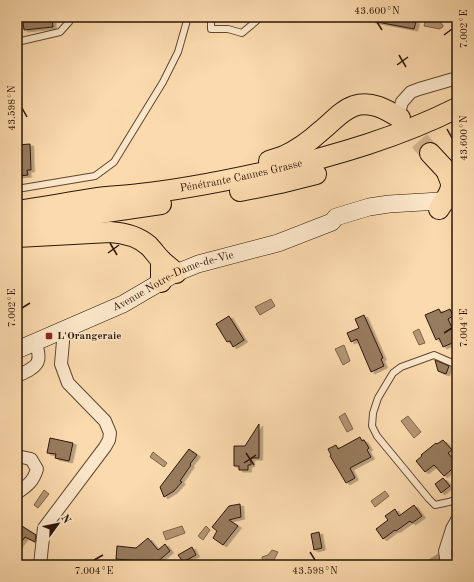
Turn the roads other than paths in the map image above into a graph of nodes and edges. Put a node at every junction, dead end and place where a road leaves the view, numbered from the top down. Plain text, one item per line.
1 (188, 17) edge
2 (211, 17) edge
3 (261, 17) edge
4 (69, 22) dead end
5 (17, 42) edge
6 (454, 79) edge
7 (457, 108) edge
8 (400, 118) joint
9 (457, 123) edge
10 (430, 153) tunnel mouth
11 (452, 177) edge
12 (17, 189) edge
13 (98, 198) junction
14 (449, 204) edge
15 (17, 211) edge
16 (17, 225) edge
17 (17, 237) edge
18 (166, 272) junction
19 (64, 330) junction
20 (35, 342) junction
21 (17, 350) edge
22 (457, 365) edge
23 (17, 376) edge
24 (17, 456) edge
25 (17, 492) edge
26 (457, 499) edge
27 (457, 520) edge
28 (446, 559) edge
29 (40, 565) edge

1 - 12 lane
2 - 3 lane
4 - 5 lane
6 - 8 street
7 - 13 highway, Pénétrante Cannes Grasse
8 - 13 highway
9 - 16 highway, Pénétrante Cannes Grasse
10 - 11 highway
11 - 14 highway
13 - 15 highway, Pénétrante Cannes Grasse
14 - 18 main road, Avenue Notre-Dame-de-Vie
17 - 18 highway
18 - 19 main road, Avenue Notre-Dame-de-Vie
19 - 20 main road, Avenue Notre-Dame-de-Vie
19 - 29 street
20 - 21 main road, Avenue Notre-Dame-de-Vie
20 - 23 street
22 - 26 lane
24 - 25 street
27 - 28 street

